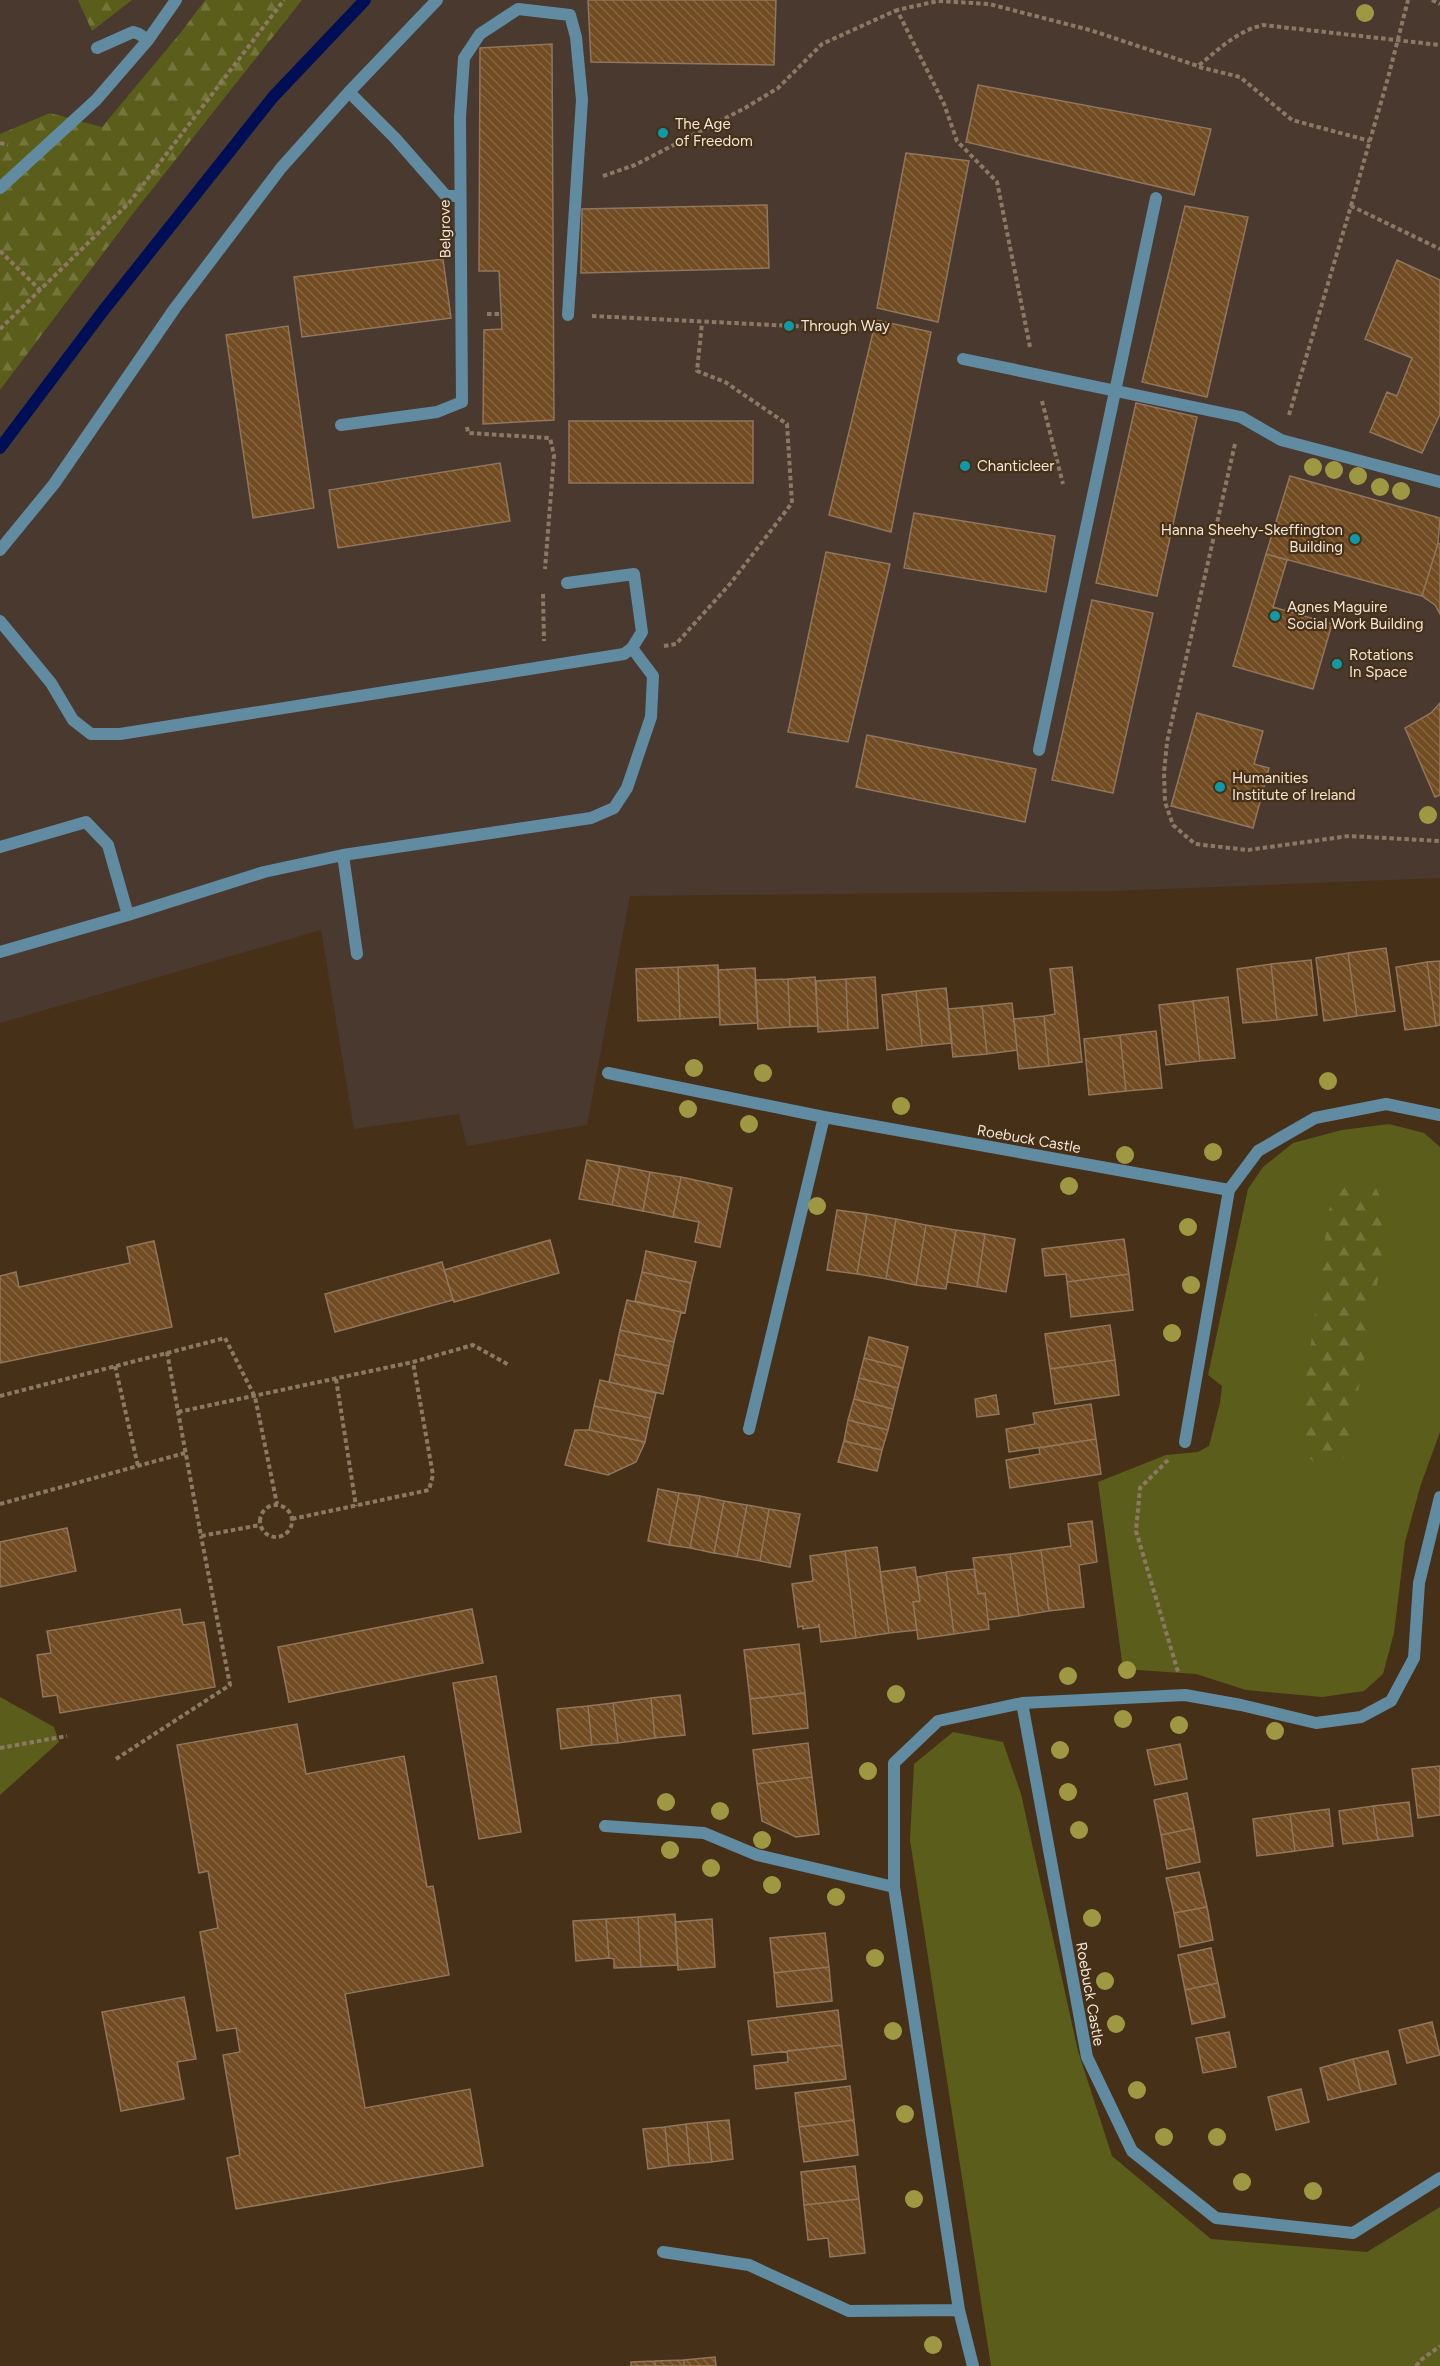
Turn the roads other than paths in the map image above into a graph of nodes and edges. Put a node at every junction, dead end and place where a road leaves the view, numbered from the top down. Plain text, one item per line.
1 (176, 0) edge
2 (437, 0) edge
3 (148, 40) junction
4 (97, 48) dead end
5 (349, 92) junction
6 (0, 188) edge
7 (459, 196) junction
8 (1156, 198) dead end
9 (568, 315) road end
10 (963, 359) dead end
11 (1115, 391) junction
12 (341, 425) dead end
13 (1440, 482) edge
14 (0, 550) edge
15 (567, 583) dead end
16 (0, 621) edge
17 (632, 648) junction
18 (1039, 750) dead end
19 (0, 847) edge
20 (343, 855) junction
21 (128, 915) junction
22 (0, 952) edge
23 (357, 954) dead end
24 (608, 1073) dead end
25 (1440, 1115) edge
26 (824, 1117) junction
27 (1229, 1190) junction
28 (749, 1429) dead end
29 (1185, 1442) road end
30 (1440, 1497) edge
31 (1022, 1704) junction
32 (605, 1827) dead end
33 (894, 1887) junction
34 (1440, 2178) edge
35 (663, 2252) dead end
36 (959, 2310) junction
37 (973, 2366) edge

1 - 3 street
2 - 5 street
3 - 4 street
3 - 6 street
5 - 7 street
5 - 14 street
7 - 9 street, Belgrove
7 - 12 street, Belgrove
8 - 11 street
10 - 11 street
11 - 13 street
11 - 18 street
15 - 17 street
16 - 17 street
17 - 20 street
19 - 21 street
20 - 21 street
20 - 23 street
21 - 22 street
24 - 26 street, Roebuck Castle
25 - 27 street
26 - 27 street, Roebuck Castle
26 - 28 street
27 - 29 street
30 - 31 street
31 - 33 street
31 - 34 street, Roebuck Castle
32 - 33 street
33 - 36 street
35 - 36 street
36 - 37 street

